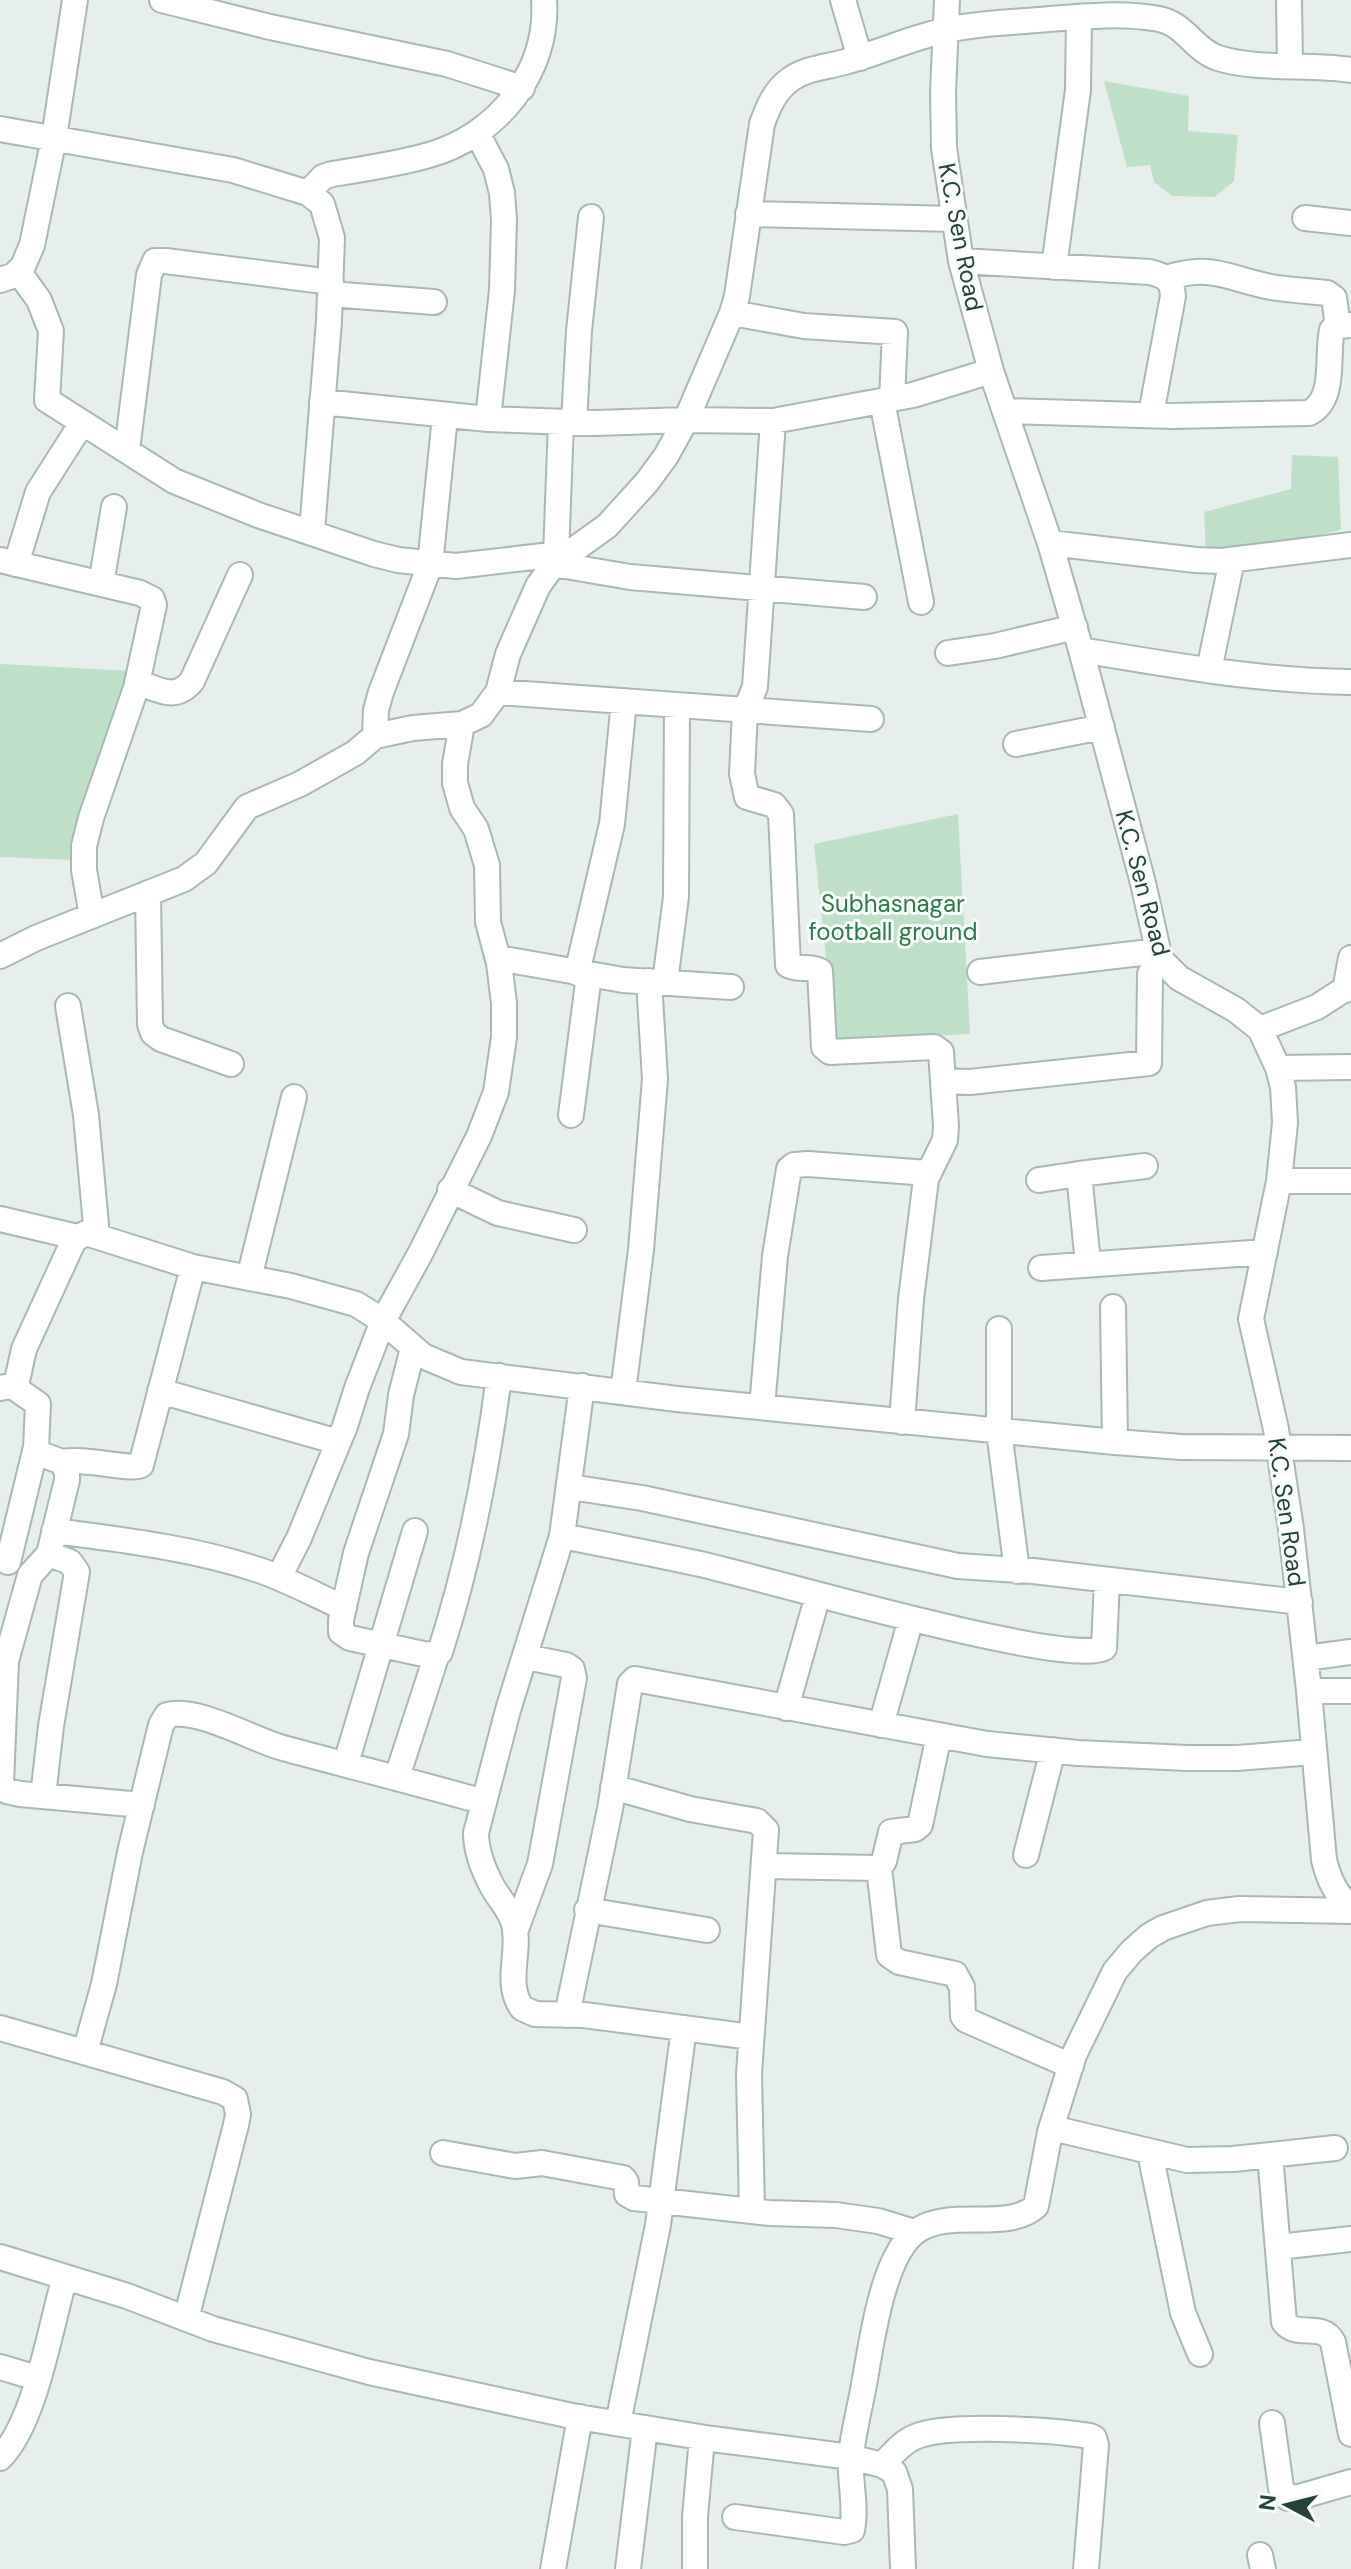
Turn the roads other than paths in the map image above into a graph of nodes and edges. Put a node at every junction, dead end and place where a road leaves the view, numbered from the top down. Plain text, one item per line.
1 (75, 0) edge
2 (162, 0) edge
3 (544, 0) edge
4 (843, 0) edge
5 (947, 0) edge
6 (1289, 0) edge
7 (1079, 18) junction
8 (947, 29) junction
9 (860, 58) junction
10 (1290, 65) junction
11 (1351, 70) edge
12 (522, 88) junction
13 (0, 129) edge
14 (477, 133) junction
15 (54, 138) junction
16 (308, 193) junction
17 (748, 214) junction
18 (591, 217) dead end
19 (1305, 218) dead end
20 (954, 219) junction
21 (1351, 223) edge
22 (961, 261) junction
23 (1054, 267) junction
24 (9, 276) edge
25 (1167, 278) junction
26 (330, 288) junction
27 (434, 302) dead end
28 (732, 313) junction
29 (1344, 326) edge
30 (991, 371) junction
31 (887, 400) junction
32 (322, 402) junction
33 (1005, 411) junction
34 (1151, 414) junction
35 (445, 416) junction
36 (488, 419) junction
37 (686, 420) junction
38 (773, 421) junction
39 (568, 422) junction
40 (82, 423) junction
41 (127, 450) junction
42 (114, 507) dead end
43 (312, 531) junction
44 (1050, 543) junction
45 (1351, 545) edge
46 (560, 557) junction
47 (1232, 560) junction
48 (8, 562) edge
49 (430, 565) junction
50 (240, 575) dead end
51 (101, 584) junction
52 (762, 588) junction
53 (864, 597) dead end
54 (921, 602) dead end
55 (1078, 639) junction
56 (948, 653) dead end
57 (1209, 670) junction
58 (137, 682) junction
59 (1351, 682) edge
60 (498, 692) junction
61 (624, 701) junction
62 (677, 705) junction
63 (745, 711) junction
64 (871, 719) dead end
65 (462, 724) junction
66 (1102, 727) junction
67 (375, 736) junction
68 (1016, 744) dead end
69 (148, 893) junction
70 (92, 916) junction
71 (1159, 955) junction
72 (0, 956) edge
73 (498, 958) junction
74 (1351, 958) edge
75 (980, 972) dead end
76 (583, 974) junction
77 (657, 982) junction
78 (731, 987) dead end
79 (1348, 988) edge
80 (68, 1006) dead end
81 (1260, 1029) junction
82 (231, 1064) dead end
83 (1351, 1067) edge
84 (1278, 1068) junction
85 (944, 1081) junction
86 (294, 1097) dead end
87 (571, 1115) dead end
88 (1145, 1166) dead end
89 (928, 1173) junction
90 (1079, 1174) junction
91 (1039, 1180) dead end
92 (1279, 1181) junction
93 (1351, 1181) edge
94 (450, 1190) junction
95 (0, 1219) edge
96 (574, 1230) dead end
97 (87, 1236) junction
98 (1265, 1252) junction
99 (1088, 1263) junction
100 (193, 1267) junction
101 (1041, 1268) dead end
102 (249, 1278) junction
103 (1113, 1307) dead end
104 (383, 1321) junction
105 (999, 1329) dead end
106 (413, 1348) junction
107 (499, 1376) junction
108 (582, 1386) junction
109 (6, 1387) edge
110 (160, 1391) junction
111 (623, 1392) junction
112 (762, 1407) junction
113 (902, 1422) junction
114 (999, 1431) junction
115 (338, 1442) junction
116 (1115, 1442) junction
117 (36, 1447) junction
118 (1279, 1447) junction
119 (1351, 1448) edge
120 (62, 1462) junction
121 (570, 1487) junction
122 (415, 1531) dead end
123 (562, 1536) junction
124 (47, 1551) junction
125 (4, 1561) edge
126 (1017, 1571) junction
127 (279, 1577) junction
128 (1107, 1580) junction
129 (818, 1595) junction
130 (1300, 1602) junction
131 (344, 1608) junction
132 (911, 1619) junction
133 (379, 1645) junction
134 (1351, 1652) edge
135 (437, 1654) junction
136 (526, 1657) junction
137 (1306, 1658) junction
138 (1309, 1691) junction
139 (1351, 1691) edge
140 (2, 1704) edge
141 (786, 1708) junction
142 (881, 1725) junction
143 (939, 1735) junction
144 (1053, 1750) junction
145 (1313, 1752) junction
146 (346, 1763) junction
147 (397, 1777) junction
148 (613, 1787) junction
149 (43, 1796) junction
150 (484, 1802) junction
151 (142, 1805) junction
152 (1026, 1855) dead end
153 (764, 1866) junction
154 (879, 1868) junction
155 (587, 1910) junction
156 (1351, 1910) edge
157 (707, 1930) dead end
158 (515, 1932) junction
159 (567, 2015) junction
160 (0, 2028) edge
161 (684, 2028) junction
162 (751, 2037) junction
163 (85, 2052) junction
164 (1071, 2066) junction
165 (1052, 2128) junction
166 (1335, 2148) dead end
167 (443, 2153) dead end
168 (1150, 2153) junction
169 (1270, 2155) junction
170 (662, 2201) junction
171 (752, 2211) junction
172 (914, 2232) junction
173 (1351, 2239) edge
174 (1278, 2247) junction
175 (0, 2257) edge
176 (65, 2277) junction
177 (186, 2319) junction
178 (1200, 2354) dead end
179 (0, 2367) edge
180 (37, 2378) junction
181 (580, 2417) junction
182 (618, 2423) junction
183 (1272, 2423) dead end
184 (645, 2428) junction
185 (1351, 2434) edge
186 (702, 2438) junction
187 (3, 2452) edge
188 (851, 2457) junction
189 (882, 2465) junction
190 (1351, 2482) edge
191 (735, 2517) dead end
192 (553, 2569) edge
193 (628, 2569) edge
194 (695, 2569) edge
195 (903, 2569) edge
196 (1086, 2569) edge

1 - 15 street
2 - 12 street
3 - 12 street
4 - 9 street
5 - 8 street, K.C. Sen Road
6 - 10 street
7 - 8 street
7 - 10 street
7 - 23 street
8 - 9 street
8 - 20 street, K.C. Sen Road
9 - 17 street
10 - 11 street
12 - 14 street
13 - 15 street
14 - 16 street
14 - 36 street
15 - 16 street
15 - 24 street
16 - 26 street
17 - 20 street
17 - 28 street
18 - 39 street
19 - 21 street
20 - 22 street, K.C. Sen Road
22 - 23 street
22 - 30 street, K.C. Sen Road
23 - 25 street
24 - 40 street
25 - 29 street
25 - 34 street
26 - 27 street
26 - 32 street
26 - 41 street
28 - 31 street
28 - 37 street
29 - 34 street
30 - 31 street
30 - 33 street, K.C. Sen Road
31 - 38 street
31 - 54 street
32 - 35 street
32 - 43 street
33 - 34 street
33 - 44 street, K.C. Sen Road
35 - 36 street
35 - 49 street
36 - 39 street
37 - 38 street
37 - 39 street
37 - 46 street
38 - 52 street
39 - 46 street
40 - 41 street
40 - 48 street
41 - 43 street
42 - 51 street
43 - 49 street
44 - 47 street
44 - 55 street, K.C. Sen Road
45 - 47 street
46 - 49 street
46 - 52 street
46 - 60 street
47 - 57 street
48 - 51 street
49 - 67 street
50 - 58 street
51 - 58 street
52 - 53 street
52 - 63 street
55 - 56 street
55 - 57 street
55 - 66 street, K.C. Sen Road
57 - 59 street
58 - 70 street
60 - 61 street
60 - 65 street
61 - 62 street
61 - 76 street
62 - 63 street
62 - 77 street
63 - 64 street
63 - 85 street
65 - 67 street
65 - 73 street
66 - 68 street
66 - 71 street, K.C. Sen Road
67 - 69 street
69 - 70 street
69 - 82 street
70 - 72 street
71 - 75 street
71 - 81 street, K.C. Sen Road
71 - 85 street
73 - 76 street
73 - 94 street
74 - 79 street
76 - 77 street
76 - 87 street
77 - 78 street
77 - 111 street
79 - 81 street
80 - 97 street
81 - 84 street, K.C. Sen Road
83 - 84 street
84 - 92 street, K.C. Sen Road
85 - 89 street
86 - 102 street
88 - 90 street
89 - 112 street
89 - 113 street
90 - 91 street
90 - 99 street
92 - 93 street
92 - 98 street, K.C. Sen Road
94 - 96 street
94 - 104 street
95 - 97 street
97 - 100 street
97 - 109 street
98 - 99 street
98 - 118 street, K.C. Sen Road
99 - 101 street
100 - 102 street
100 - 110 street
102 - 104 street
103 - 116 street
104 - 106 street
104 - 115 street
105 - 114 street
106 - 107 street
106 - 131 street
107 - 108 street
107 - 135 street
108 - 111 street
108 - 121 street
109 - 117 street
110 - 115 street
110 - 120 street
111 - 112 street
112 - 113 street
113 - 114 street
114 - 116 street
114 - 126 street
115 - 127 street
116 - 118 street
117 - 120 street
117 - 125 street
118 - 119 street
118 - 130 street, K.C. Sen Road
120 - 124 street
121 - 123 street
121 - 126 street
122 - 133 street
123 - 129 street
123 - 136 street
124 - 125 street
124 - 127 street
124 - 140 street
124 - 149 street
126 - 128 street
127 - 131 street
128 - 130 street
128 - 132 street
129 - 132 street
129 - 141 street
130 - 137 street, K.C. Sen Road
131 - 133 street
132 - 142 street
133 - 135 street
133 - 146 street
134 - 137 street
135 - 147 street
136 - 150 street
136 - 158 street
137 - 138 street, K.C. Sen Road
138 - 139 street
138 - 145 street, K.C. Sen Road
140 - 149 street
141 - 142 street
141 - 148 street
142 - 143 street
143 - 144 street
143 - 154 street
144 - 145 street
144 - 152 street
145 - 156 street, K.C. Sen Road
146 - 147 street
146 - 151 street
147 - 150 street
148 - 153 street
148 - 155 street
149 - 151 street
150 - 158 street
151 - 163 street
153 - 154 street
153 - 162 street
154 - 164 street
155 - 157 street
155 - 159 street
156 - 164 street
158 - 159 street
159 - 161 street
160 - 163 street
161 - 162 street
161 - 170 street
162 - 171 street
163 - 177 street
164 - 165 street
165 - 168 street
165 - 172 street
166 - 169 street
167 - 170 street
168 - 169 street
168 - 178 street
169 - 174 street
170 - 171 street
170 - 182 street
171 - 172 street
172 - 188 street
173 - 174 street
174 - 185 street
175 - 176 street
176 - 177 street
176 - 180 street
177 - 181 street
179 - 180 street
180 - 187 street
181 - 182 street
181 - 192 street
182 - 184 street
183 - 190 street
184 - 186 street
184 - 193 street
186 - 188 street
186 - 194 street
188 - 189 street
188 - 191 street
189 - 195 street
189 - 196 street

